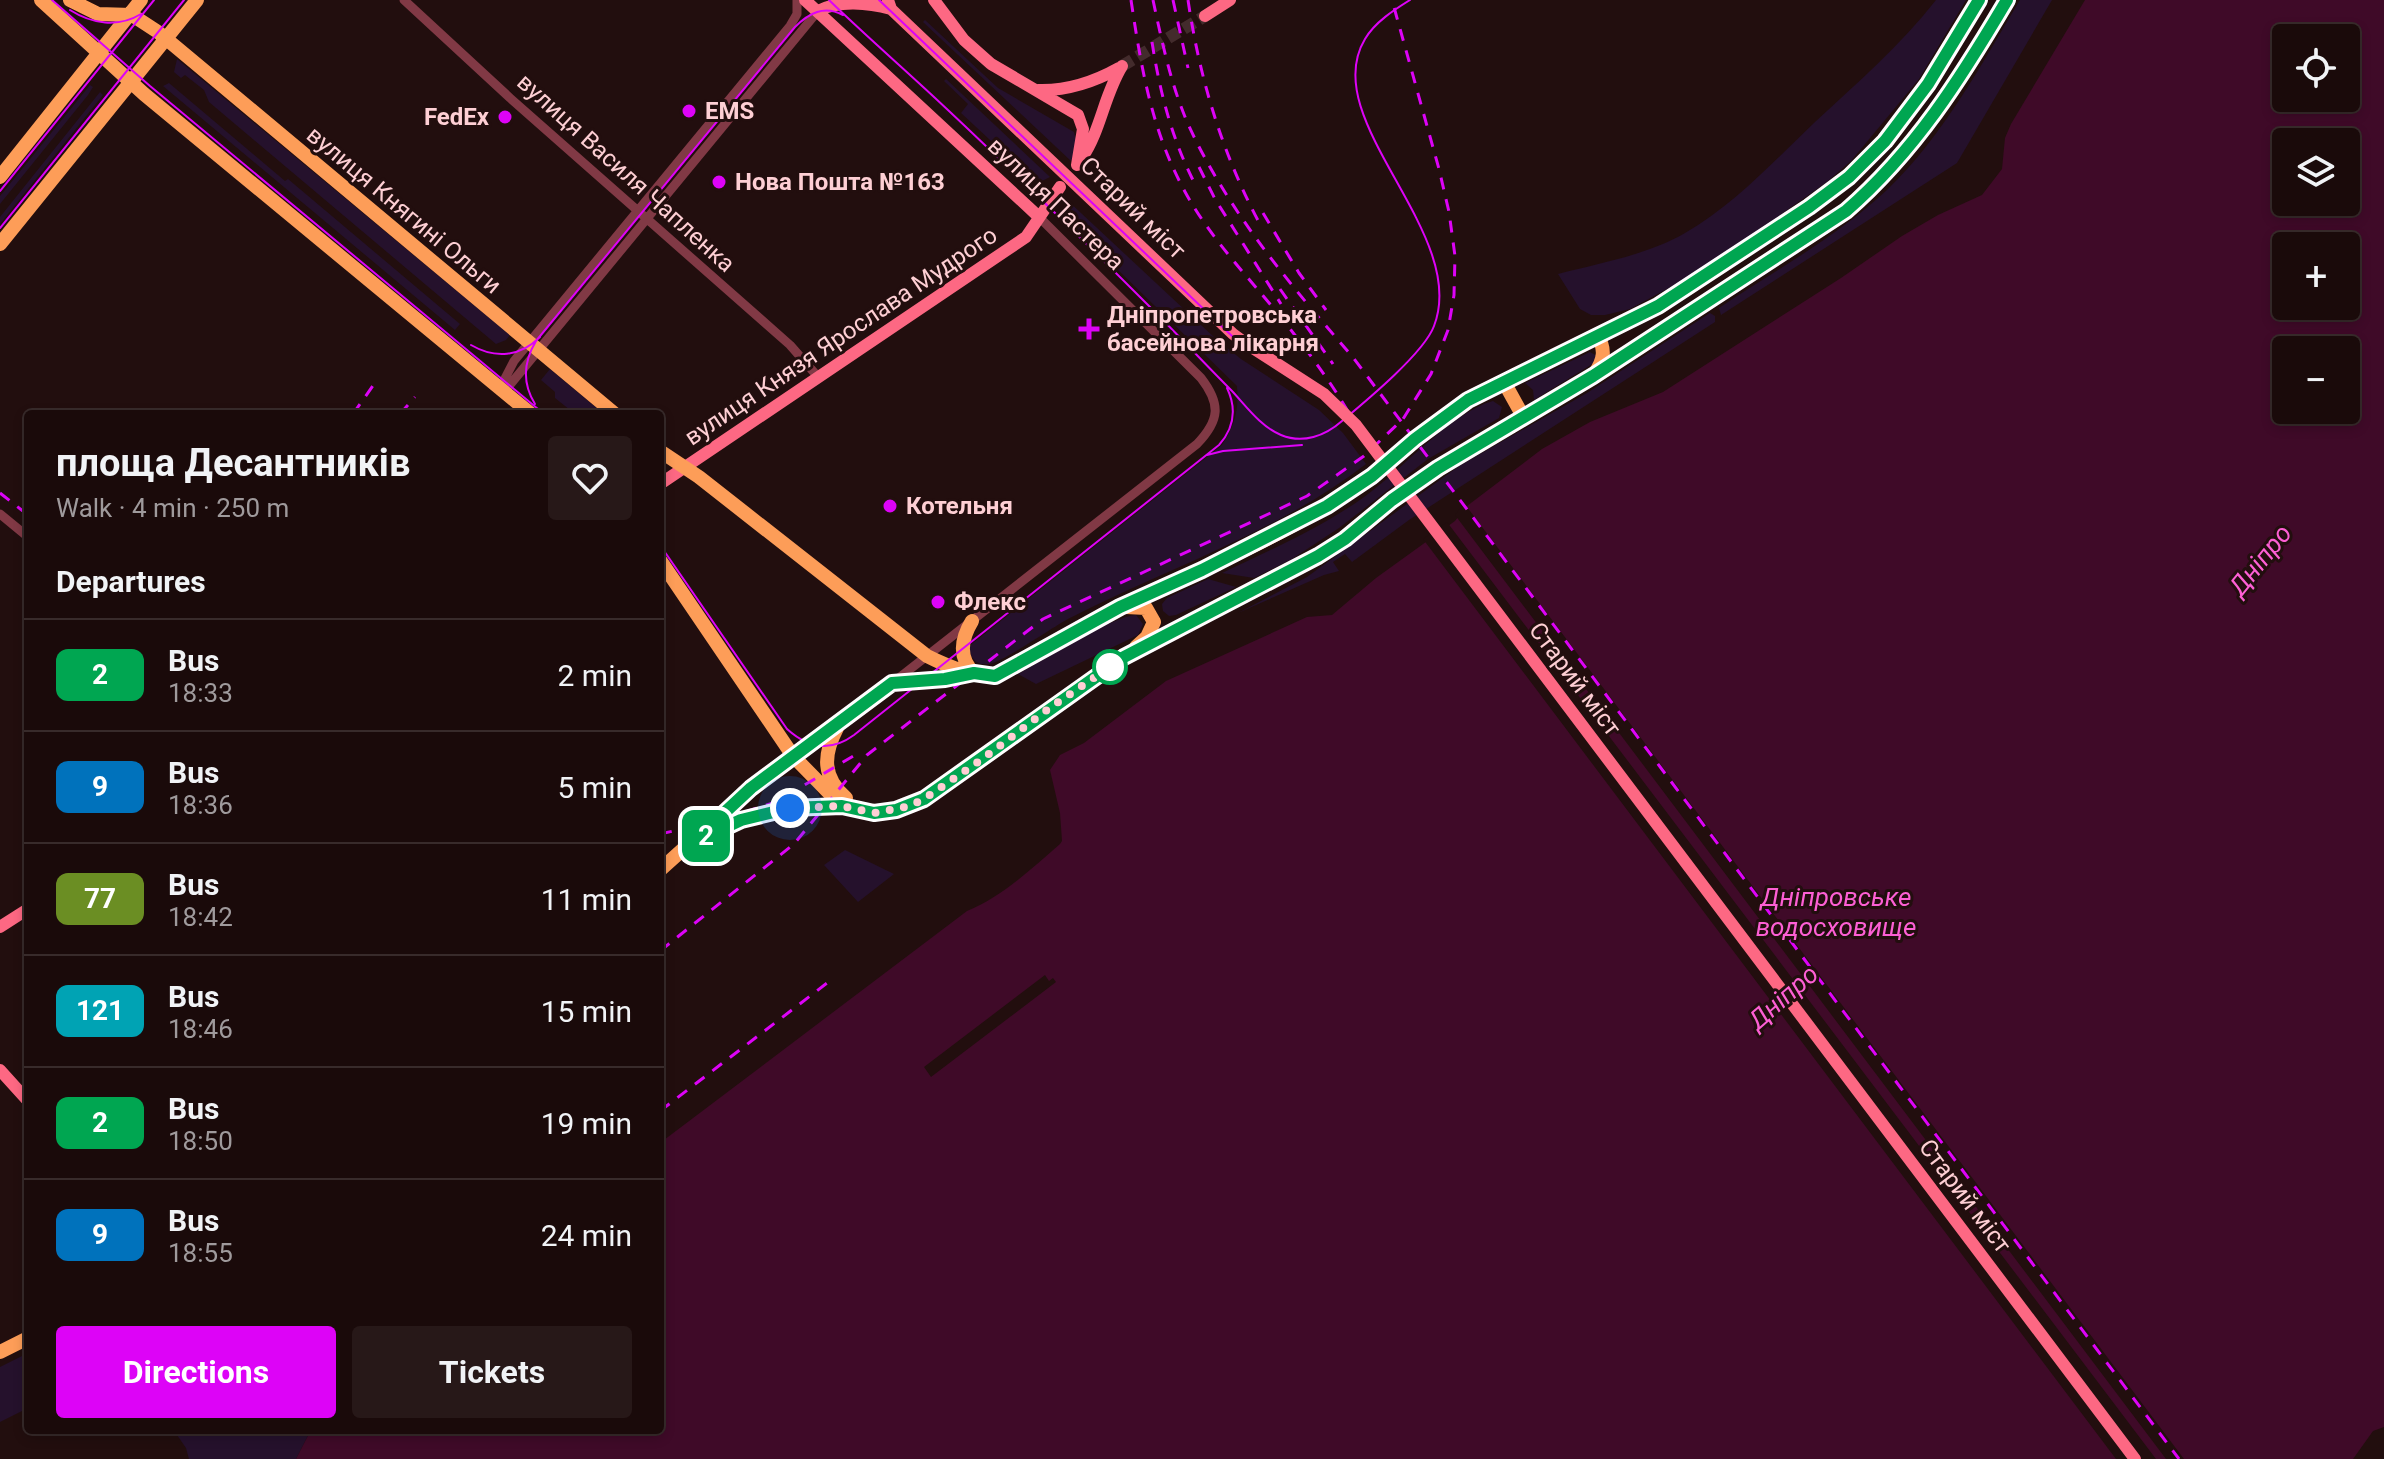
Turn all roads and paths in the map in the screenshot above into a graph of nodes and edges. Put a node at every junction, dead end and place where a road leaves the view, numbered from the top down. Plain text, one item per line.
1 (41, 0) edge
2 (70, 0) edge
3 (141, 0) edge
4 (197, 0) edge
5 (404, 0) edge
6 (797, 0) edge
7 (805, 0) edge
8 (826, 0) edge
9 (934, 0) edge
10 (1230, 0) edge
11 (1979, 0) edge
12 (2007, 0) edge
13 (866, 2) edge
14 (890, 3) edge
15 (818, 11) junction
16 (129, 14) junction
17 (1205, 16) tunnel mouth
18 (166, 39) junction
19 (98, 53) junction
20 (131, 82) junction
21 (1037, 90) junction
22 (0, 177) edge
23 (1060, 187) dead end
24 (637, 211) junction
25 (1039, 217) junction
26 (648, 221) junction
27 (0, 244) edge
28 (1597, 335) junction
29 (534, 347) junction
30 (1593, 376) junction
31 (819, 378) junction
32 (1504, 382) junction
33 (502, 390) junction
34 (526, 410) edge
35 (610, 410) edge
36 (1524, 418) junction
37 (664, 454) edge
38 (685, 469) junction
39 (664, 482) edge
40 (0, 514) edge
41 (24, 534) edge
42 (664, 566) edge
43 (1120, 607) junction
44 (972, 621) junction
45 (927, 656) junction
46 (1124, 657) junction
47 (974, 673) junction
48 (892, 683) junction
49 (839, 724) junction
50 (793, 756) junction
51 (842, 806) junction
52 (874, 813) junction
53 (692, 843) junction
54 (664, 867) edge
55 (24, 912) edge
56 (0, 927) edge
57 (0, 1070) edge
58 (24, 1097) edge
59 (24, 1340) edge
60 (0, 1352) edge
61 (2135, 1459) edge

1 - 19 main road
2 - 16 main road
3 - 16 main road
4 - 18 main road
5 - 24 street, вулиця Василя Чапленка
6 - 24 street
7 - 15 main road, вулиця Пастера
8 - 15 main road
9 - 21 main road
10 - 17 main road
11 - 28 main road
12 - 30 main road
13 - 14 main road
13 - 15 main road
14 - 61 main road, Старий міст, bridge
15 - 25 main road, вулиця Пастера
15 - 26 street
16 - 18 main road, вулиця Княгині Ольги
16 - 19 main road
18 - 20 main road
18 - 29 main road, вулиця Княгині Ольги
19 - 20 main road
19 - 22 main road
20 - 27 main road
20 - 33 main road
21 - 21 main road
23 - 25 main road, вулиця Князя Ярослава Мудрого
24 - 26 street, вулиця Василя Чапленка
24 - 29 street
25 - 31 main road, вулиця Князя Ярослава Мудрого
25 - 44 street, вулиця Пастера
26 - 29 street
26 - 31 street, вулиця Василя Чапленка
28 - 30 main road
28 - 32 main road
29 - 33 street
29 - 35 main road, вулиця Княгині Ольги
30 - 36 main road
31 - 38 main road, вулиця Князя Ярослава Мудрого
32 - 36 main road
32 - 43 main road
33 - 34 main road
36 - 46 main road
37 - 38 main road
38 - 39 main road, вулиця Князя Ярослава Мудрого
38 - 45 main road
40 - 41 street
42 - 50 main road
43 - 46 main road
43 - 47 main road
44 - 45 street, вулиця Пастера
44 - 47 main road
45 - 47 main road
45 - 48 street, вулиця Пастера
46 - 52 main road
47 - 48 main road
48 - 49 main road
49 - 50 main road
49 - 52 main road
50 - 51 main road
50 - 53 main road
51 - 52 main road
51 - 53 main road
53 - 54 main road
55 - 56 main road
57 - 58 main road
59 - 60 main road

